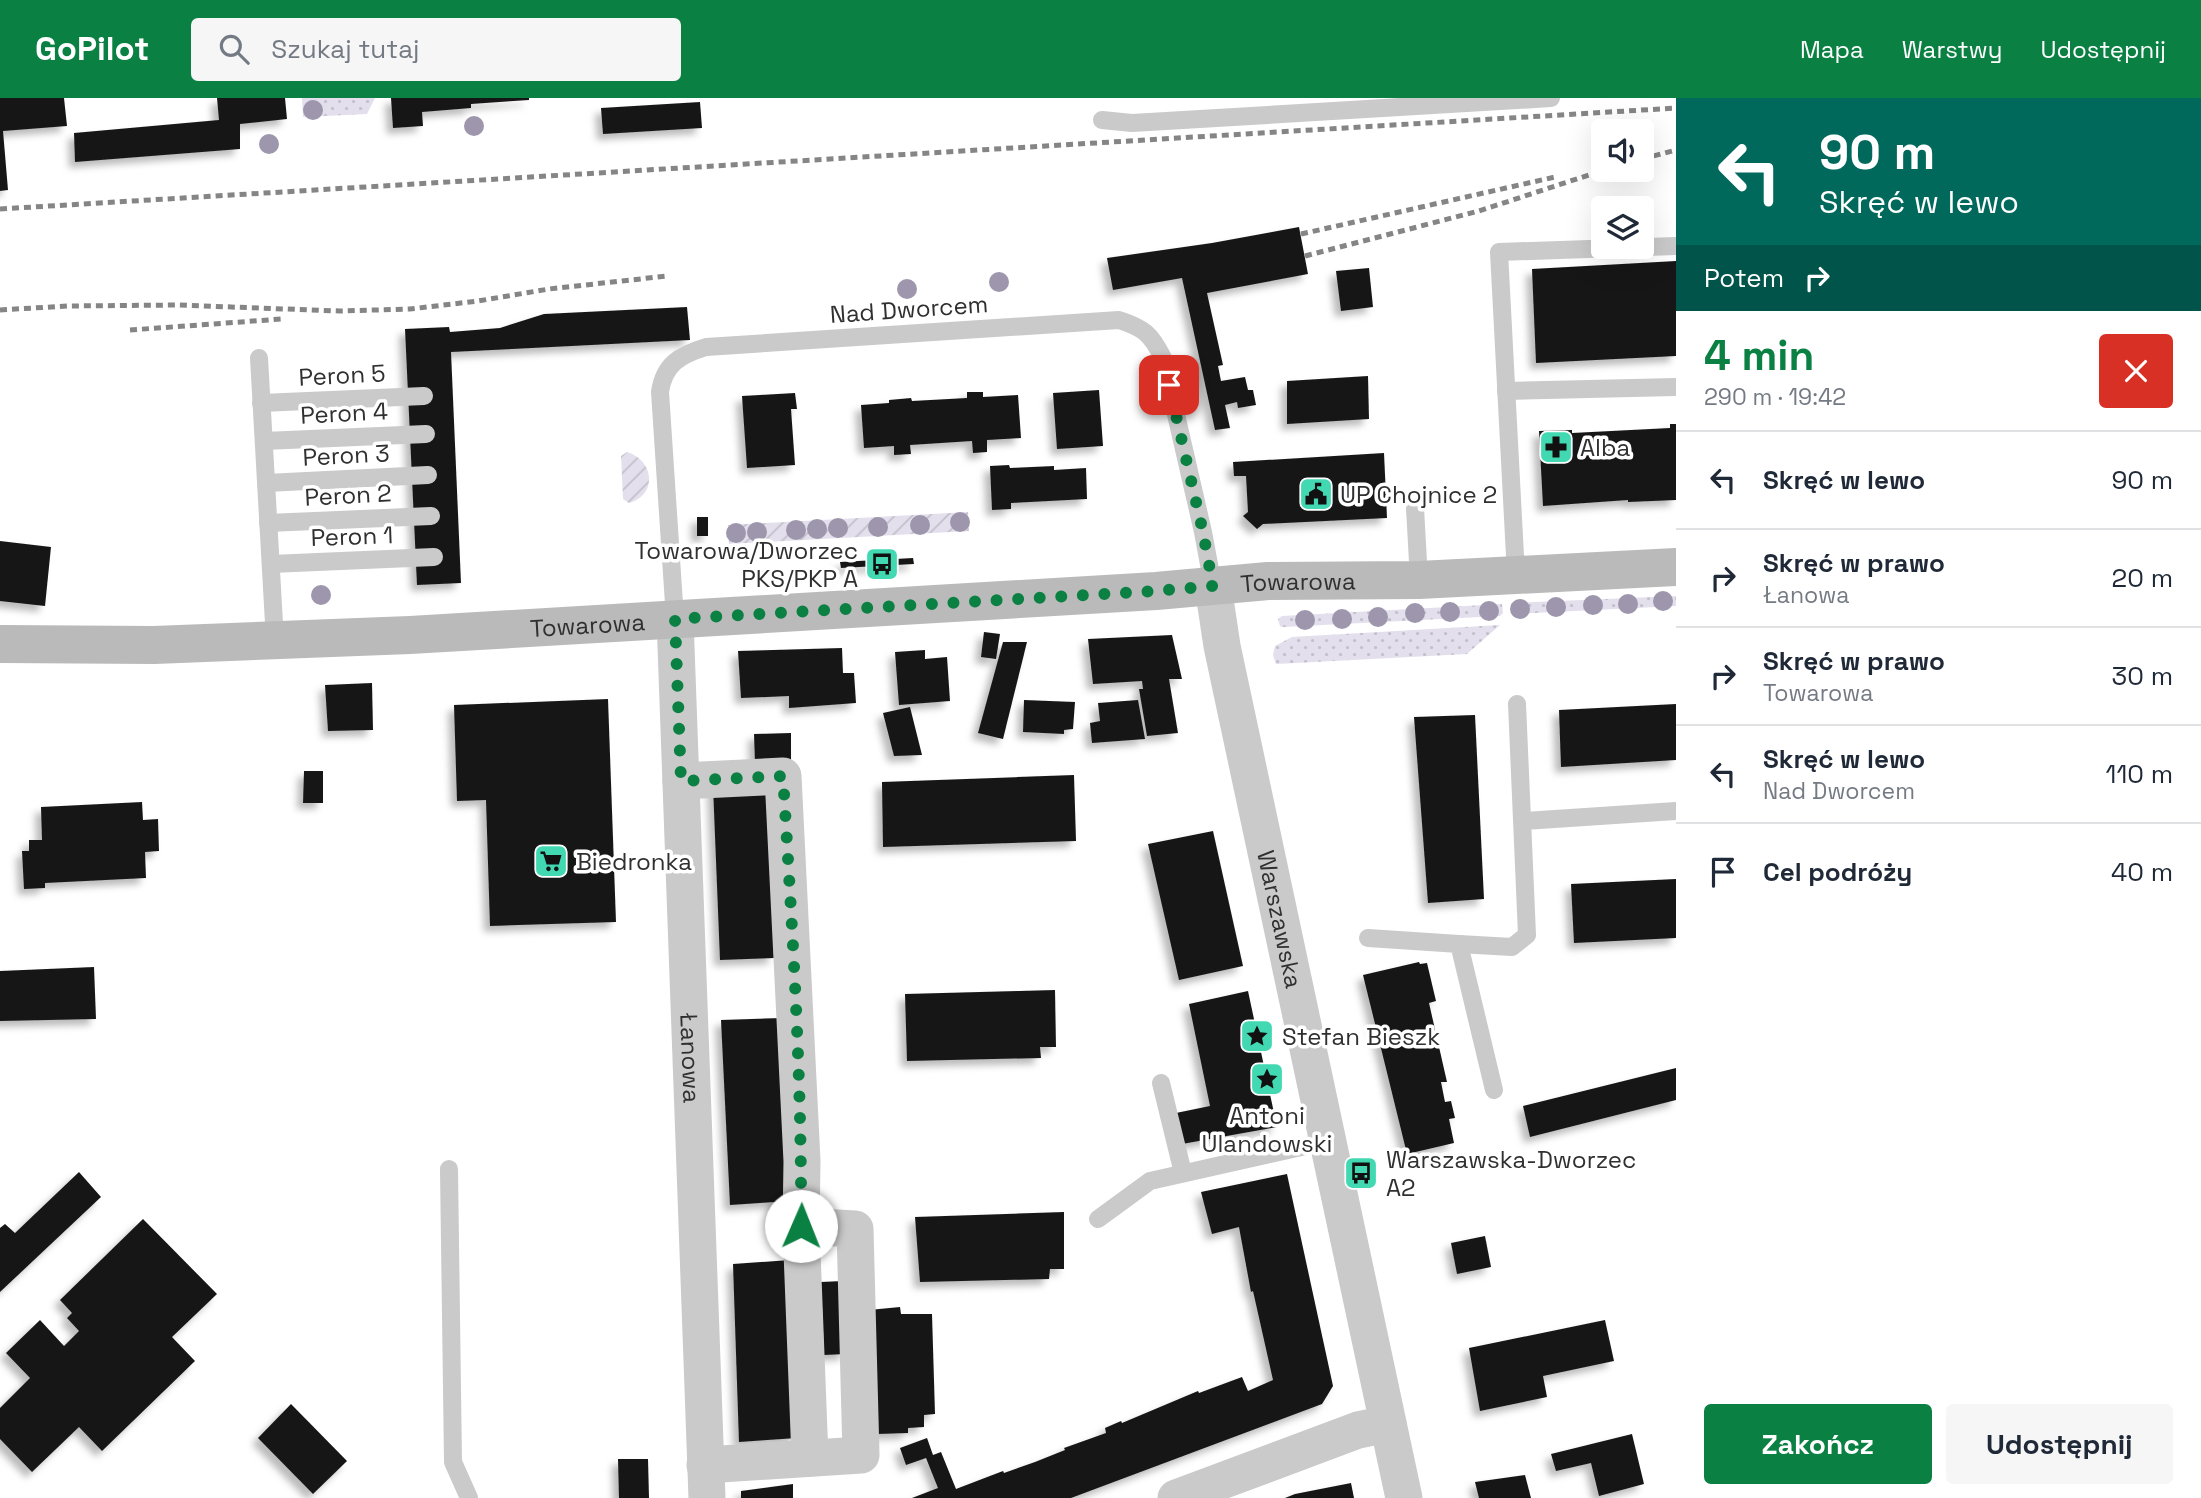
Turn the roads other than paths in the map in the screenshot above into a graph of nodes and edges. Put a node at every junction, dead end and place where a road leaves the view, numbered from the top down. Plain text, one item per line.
1 (1551, 98) edge
2 (1102, 120) dead end
3 (1676, 246) edge
4 (259, 358) dead end
5 (1676, 387) edge
6 (1506, 391) junction
7 (424, 396) dead end
8 (261, 403) junction
9 (426, 434) dead end
10 (264, 441) junction
11 (428, 475) dead end
12 (266, 483) junction
13 (1415, 508) dead end
14 (430, 516) dead end
15 (268, 523) junction
16 (434, 557) dead end
17 (271, 564) junction
18 (1676, 567) edge
19 (1516, 575) junction
20 (1419, 580) junction
21 (1213, 586) junction
22 (675, 619) junction
23 (275, 641) junction
24 (0, 644) edge
25 (1517, 704) dead end
26 (681, 781) junction
27 (1676, 811) edge
28 (1524, 821) junction
29 (1368, 938) dead end
30 (1459, 944) junction
31 (1161, 1083) dead end
32 (1494, 1090) dead end
33 (1328, 1141) junction
34 (449, 1168) dead end
35 (1183, 1173) junction
36 (1098, 1219) dead end
37 (801, 1226) junction
38 (1388, 1424) junction
39 (810, 1458) junction
40 (706, 1481) edge
41 (469, 1498) edge
42 (1176, 1498) edge
43 (1404, 1498) edge

1 - 2 lane
3 - 6 lane
4 - 8 lane
5 - 6 lane
6 - 19 lane
7 - 8 lane, Peron 5
8 - 10 lane
9 - 10 lane, Peron 4
10 - 12 lane
11 - 12 lane, Peron 3
12 - 15 lane
13 - 20 lane
14 - 15 lane, Peron 2
15 - 17 lane
16 - 17 lane, Peron 1
17 - 23 lane
18 - 19 street, Towarowa
19 - 20 street, Towarowa
20 - 21 street, Towarowa
21 - 22 street, Towarowa
21 - 22 lane, Nad Dworcem
21 - 33 street, Warszawska
22 - 23 street, Towarowa
22 - 26 street, Łanowa
23 - 24 street, Towarowa
25 - 28 lane
26 - 37 street
26 - 40 street, Łanowa
27 - 28 lane
28 - 30 lane
29 - 30 lane
30 - 32 lane
31 - 35 lane
33 - 35 lane
33 - 38 street, Warszawska
34 - 41 lane
35 - 36 lane
37 - 39 street
37 - 39 street
38 - 42 street
38 - 43 street, Warszawska
39 - 40 street

